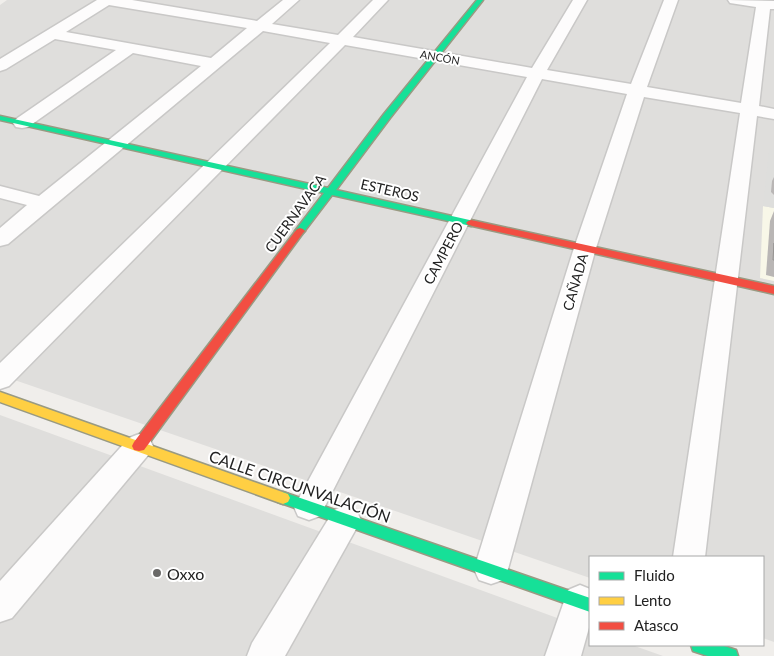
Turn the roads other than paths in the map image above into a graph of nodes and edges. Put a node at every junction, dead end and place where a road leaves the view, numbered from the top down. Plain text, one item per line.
1 (107, 0) edge
2 (202, 0) edge
3 (292, 0) edge
4 (382, 0) edge
5 (480, 0) edge
6 (580, 0) edge
7 (671, 0) edge
8 (734, 0) edge
9 (767, 3) edge
10 (182, 14) junction
11 (259, 27) junction
12 (53, 34) junction
13 (341, 41) junction
14 (130, 48) junction
15 (434, 56) junction
16 (213, 63) junction
17 (0, 66) edge
18 (537, 74) junction
19 (637, 91) junction
20 (750, 110) junction
21 (774, 114) edge
22 (0, 118) edge
23 (22, 123) junction
24 (114, 144) junction
25 (216, 166) junction
26 (0, 192) edge
27 (330, 192) junction
28 (42, 203) junction
29 (460, 221) junction
30 (0, 239) edge
31 (584, 248) junction
32 (727, 280) junction
33 (774, 290) edge
34 (0, 379) edge
35 (0, 397) edge
36 (139, 446) junction
37 (309, 508) junction
38 (346, 520) junction
39 (690, 556) edge
40 (492, 569) junction
41 (585, 603) edge
42 (0, 606) edge
43 (702, 646) edge
44 (265, 656) edge
45 (563, 656) edge
46 (730, 656) edge

1 - 10 street, ANCÓN
1 - 12 street
2 - 10 street
3 - 11 street
4 - 13 street
5 - 15 street, CUERNAVACA
6 - 18 street, CAMPERO
7 - 19 street, CAÑADA
8 - 9 street
9 - 20 street
10 - 11 street, ANCÓN
11 - 13 street, ANCÓN
11 - 16 street
12 - 14 street
12 - 17 street
13 - 15 street, ANCÓN
13 - 25 street
14 - 16 street
14 - 23 street
15 - 18 street, ANCÓN
15 - 27 street, CUERNAVACA
16 - 24 street
18 - 19 street, ANCÓN
18 - 29 street, CAMPERO
19 - 20 street, ANCÓN
19 - 31 street, CAÑADA
20 - 21 street, ANCÓN
20 - 32 street
22 - 23 street, ESTEROS
23 - 24 street, ESTEROS
24 - 25 street, ESTEROS
24 - 28 street
25 - 27 street, ESTEROS
25 - 34 street
26 - 28 street
27 - 29 street, ESTEROS
27 - 36 street, CUERNAVACA
28 - 30 street
29 - 31 street, ESTEROS
29 - 37 street, CAMPERO
31 - 32 street, ESTEROS
31 - 40 street, CAÑADA
32 - 33 street, ESTEROS
32 - 39 street
35 - 36 street, CALLE CIRCUNVALACIÓN
36 - 37 street, CALLE CIRCUNVALACIÓN
36 - 42 street
37 - 38 street, CALLE CIRCUNVALACIÓN
38 - 40 street, CALLE CIRCUNVALACIÓN
38 - 44 street
40 - 41 street, CALLE CIRCUNVALACIÓN
41 - 45 street
43 - 46 street

